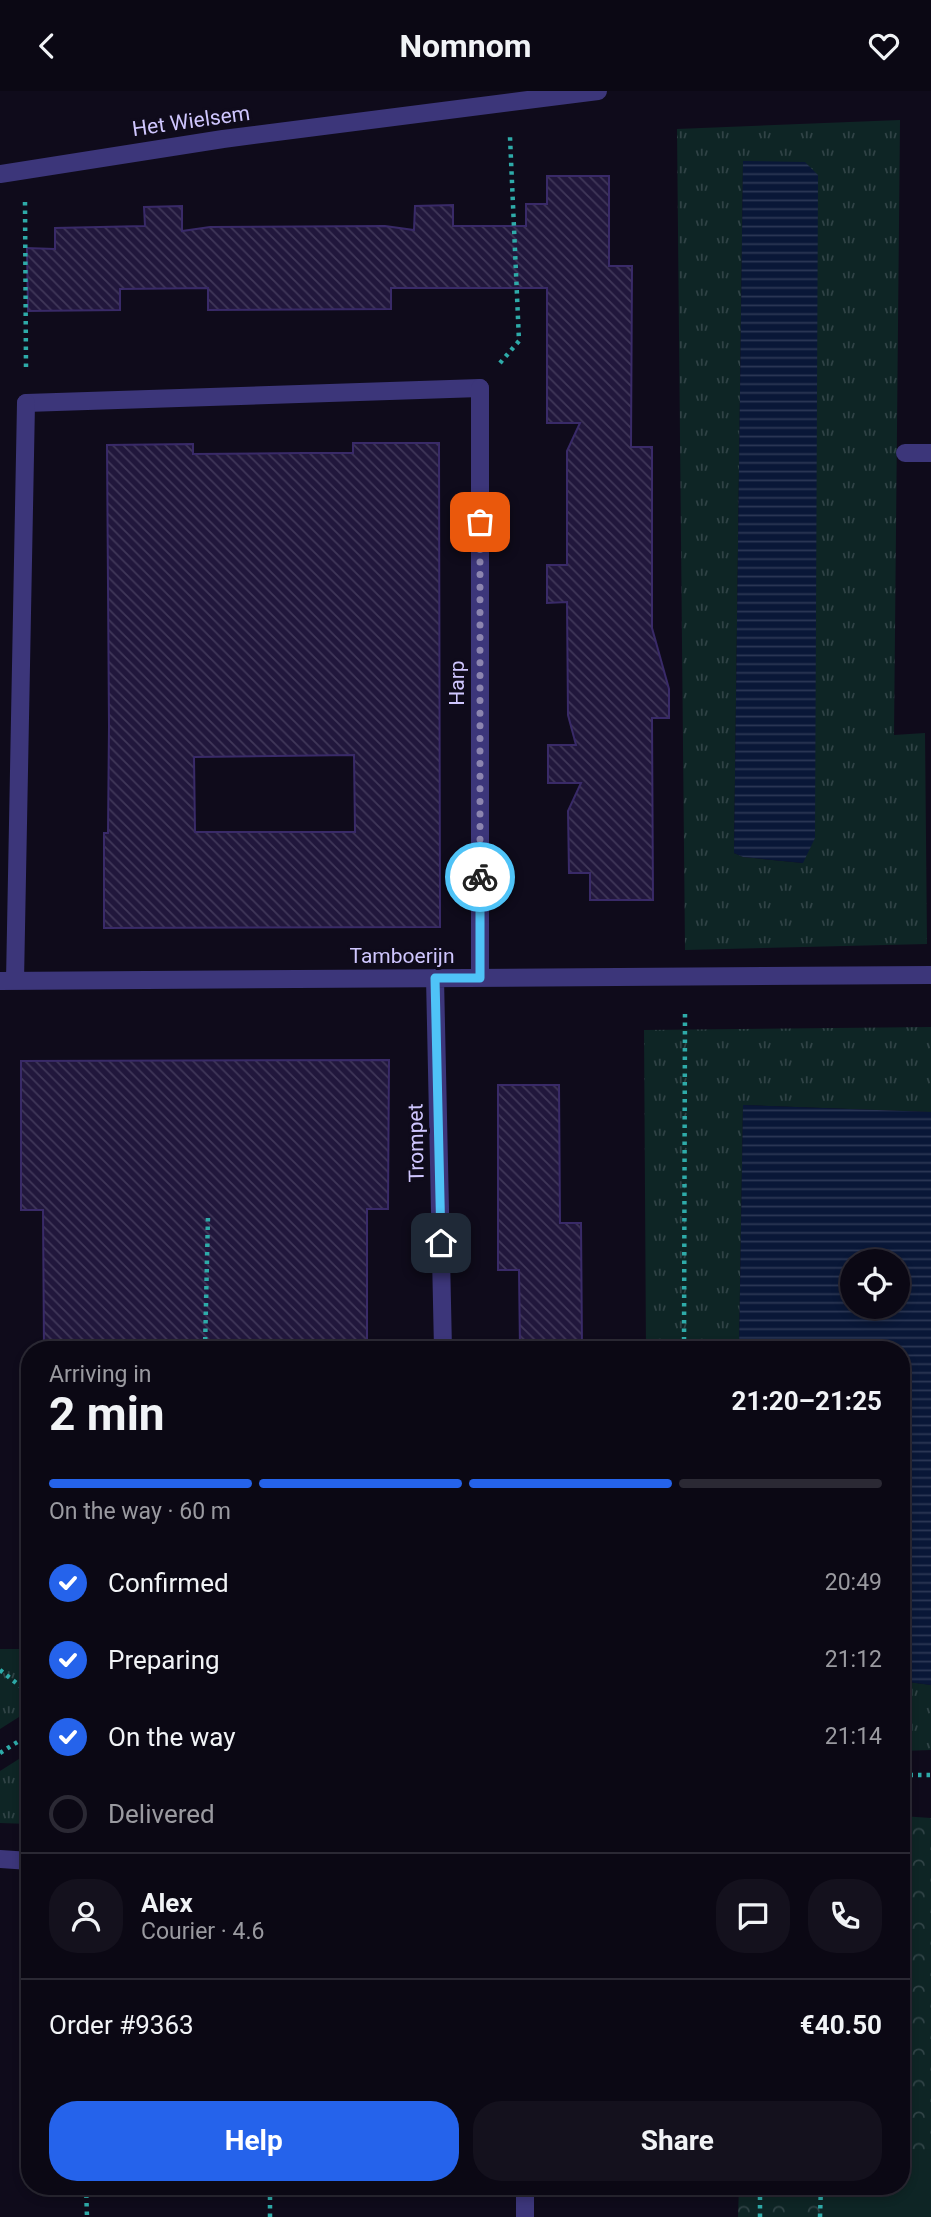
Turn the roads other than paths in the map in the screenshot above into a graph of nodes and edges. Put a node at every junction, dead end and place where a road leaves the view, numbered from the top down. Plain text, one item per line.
1 (597, 91) edge
2 (0, 174) edge
3 (905, 453) dead end
4 (931, 453) edge
5 (931, 975) edge
6 (435, 978) junction
7 (480, 978) junction
8 (7, 981) edge
9 (443, 1341) edge
10 (0, 1859) edge
11 (21, 1860) edge
12 (525, 2195) edge
13 (525, 2217) edge

1 - 2 street, Het Wielsem
3 - 4 street
5 - 7 street, Tamboerijn
6 - 7 street, Tamboerijn
6 - 8 street, Tamboerijn
6 - 9 street, Trompet
7 - 8 street, Harp
10 - 11 street
12 - 13 street

